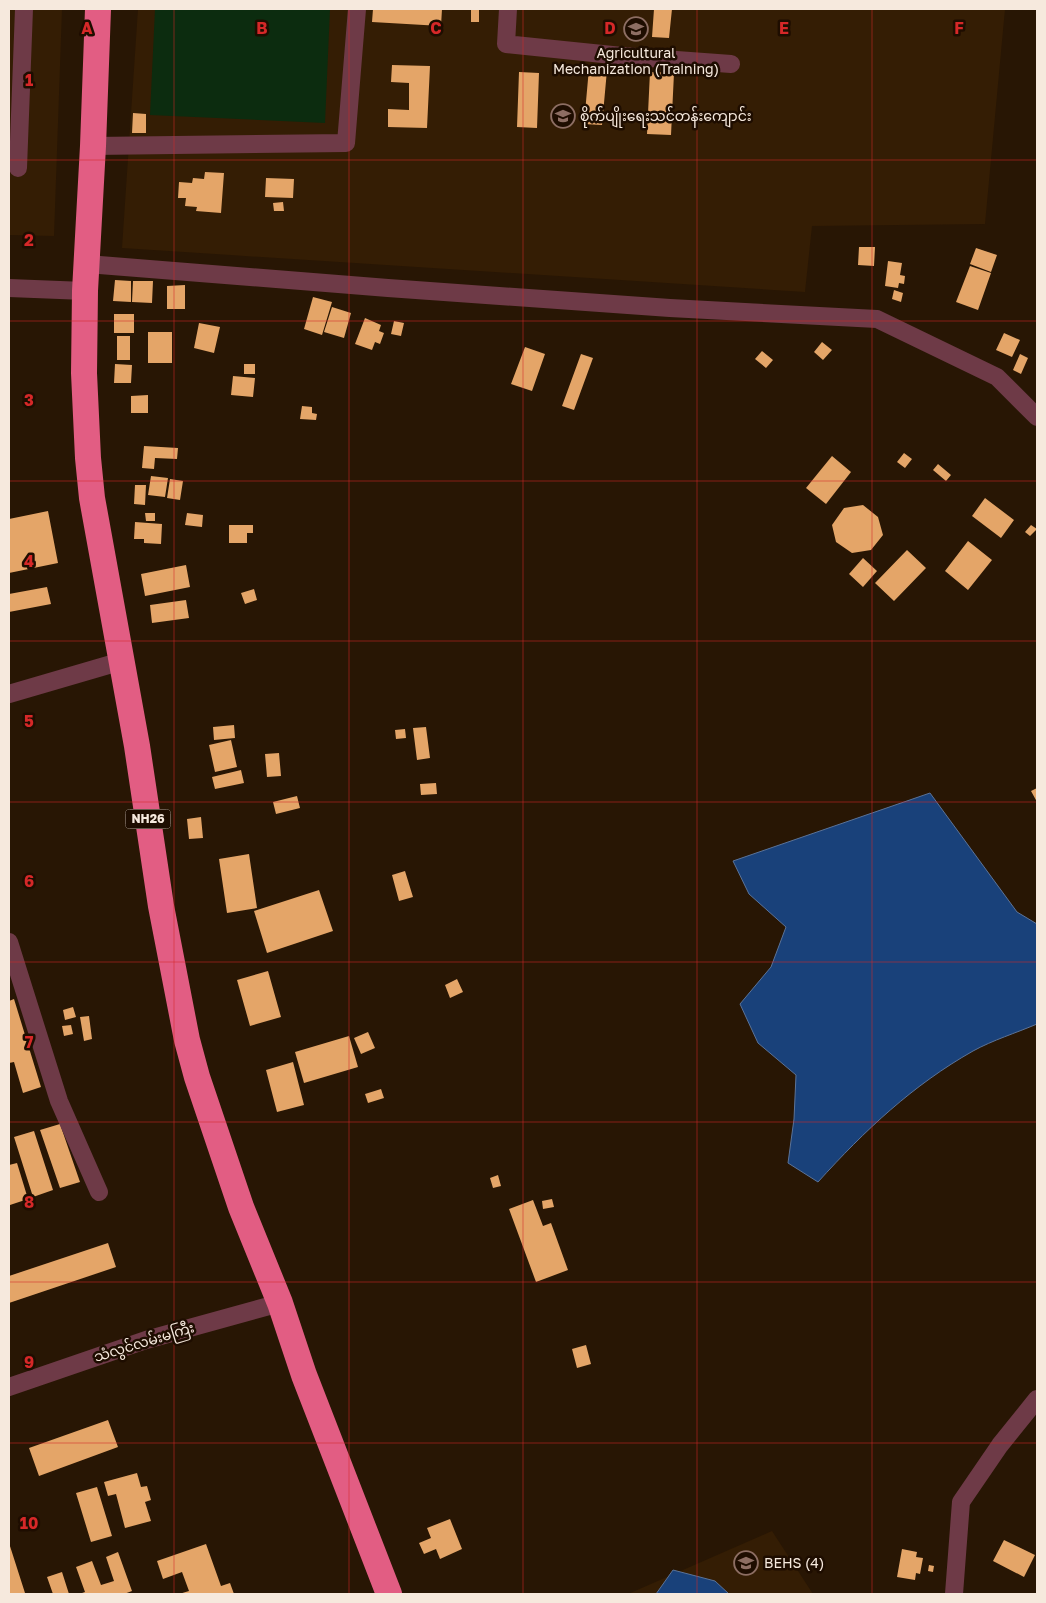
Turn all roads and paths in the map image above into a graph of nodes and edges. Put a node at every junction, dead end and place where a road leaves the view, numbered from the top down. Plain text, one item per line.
1 (24, 9) edge
2 (98, 9) edge
3 (357, 9) edge
4 (508, 9) edge
5 (16, 52) edge
6 (731, 64) dead end
7 (93, 146) junction
8 (18, 168) dead end
9 (87, 264) junction
10 (9, 288) edge
11 (85, 291) junction
12 (1037, 417) edge
13 (122, 661) junction
14 (9, 694) edge
15 (9, 942) edge
16 (99, 1192) dead end
17 (280, 1303) junction
18 (9, 1387) edge
19 (1037, 1399) edge
20 (389, 1594) edge
21 (954, 1594) edge

1 - 5 street
2 - 7 highway, NH26
3 - 7 street
4 - 6 street
5 - 8 street
7 - 9 highway, NH26
9 - 11 highway, NH26
9 - 12 street
10 - 11 street
11 - 13 highway, NH26
13 - 14 street
13 - 17 highway, NH26
15 - 16 street
17 - 18 street, သံလွင်လမ်းမကြီး
17 - 20 highway, NH26
19 - 21 street

